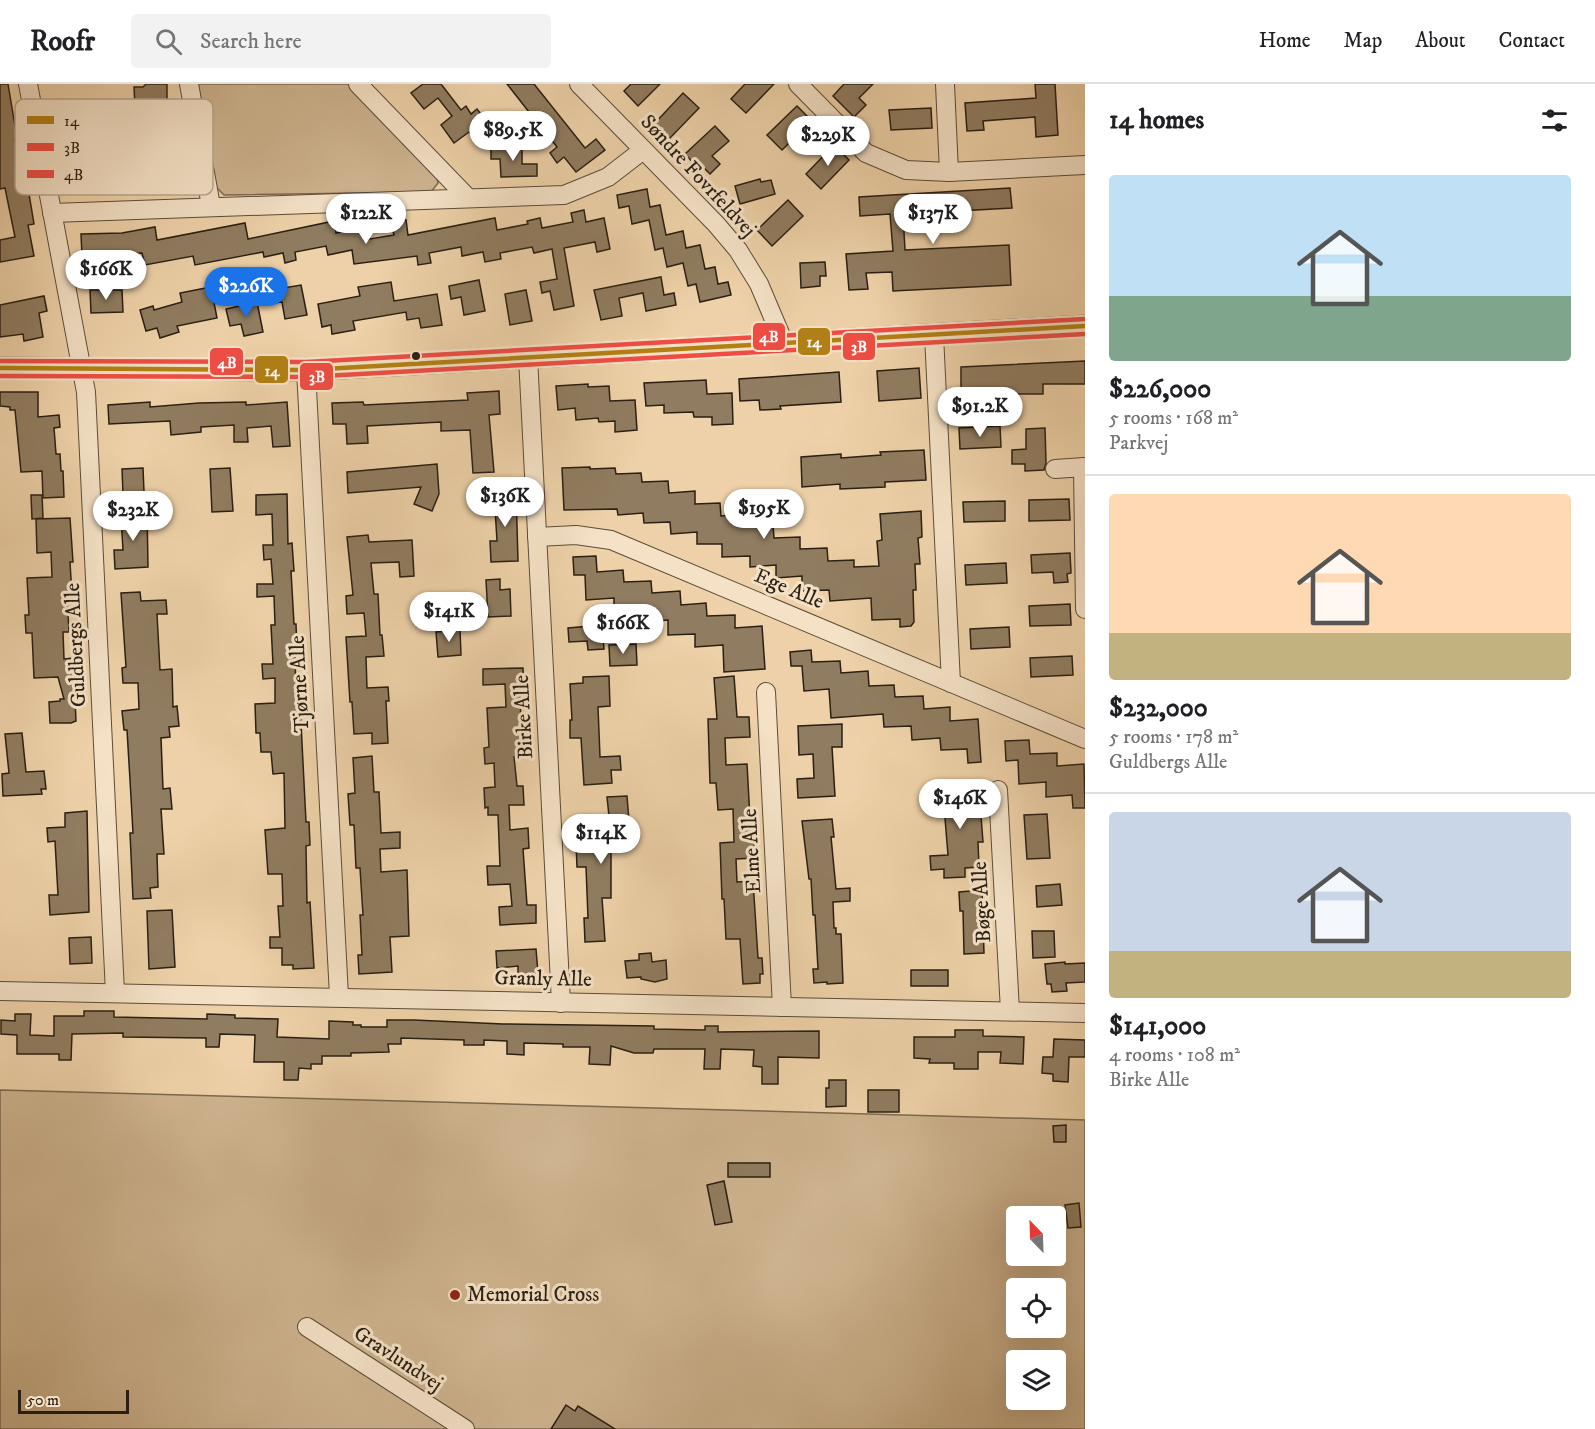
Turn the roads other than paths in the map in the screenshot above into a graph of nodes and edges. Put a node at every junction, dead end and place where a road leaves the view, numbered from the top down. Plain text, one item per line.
1 (28, 84) edge
2 (189, 84) edge
3 (358, 84) edge
4 (579, 84) edge
5 (798, 84) edge
6 (945, 84) edge
7 (31, 99) edge
8 (192, 99) edge
9 (643, 150) junction
10 (1085, 165) edge
11 (949, 172) junction
12 (49, 195) edge
13 (209, 195) edge
14 (468, 198) junction
15 (211, 206) junction
16 (52, 213) junction
17 (1085, 326) edge
18 (934, 335) junction
19 (784, 343) junction
20 (528, 357) junction
21 (0, 368) edge
22 (82, 370) junction
23 (306, 370) junction
24 (1084, 467) edge
25 (1055, 469) dead end
26 (537, 537) junction
27 (1085, 609) edge
28 (951, 682) junction
29 (766, 692) dead end
30 (1085, 739) edge
31 (998, 790) dead end
32 (0, 991) edge
33 (116, 993) junction
34 (339, 996) junction
35 (561, 1003) junction
36 (782, 1007) junction
37 (1010, 1011) junction
38 (1085, 1013) edge
39 (307, 1327) dead end
40 (465, 1429) edge

1 - 7 street, Guldbergs Alle
2 - 8 street
3 - 14 street
4 - 9 street, Søndre Fovrfeldvej
5 - 11 street
6 - 11 street
9 - 14 street
9 - 19 street, Søndre Fovrfeldvej
10 - 11 street
12 - 16 street, Guldbergs Alle
13 - 15 street
14 - 15 street
15 - 16 street
16 - 22 street, Guldbergs Alle
17 - 18 street
18 - 19 street
18 - 28 street
19 - 20 street
20 - 23 street
20 - 26 street, Birke Alle
21 - 22 street
22 - 23 street
22 - 33 street, Guldbergs Alle
23 - 34 street, Tjørne Alle
24 - 25 street
24 - 27 street
26 - 28 street, Ege Alle
26 - 35 street, Birke Alle
28 - 30 street, Ege Alle
29 - 36 street, Elme Alle
31 - 37 street, Bøge Alle
32 - 33 street, Granly Alle
33 - 34 street, Granly Alle
34 - 35 street, Granly Alle
35 - 36 street, Granly Alle
36 - 37 street, Granly Alle
37 - 38 street, Granly Alle
39 - 40 street, Gravlundvej

